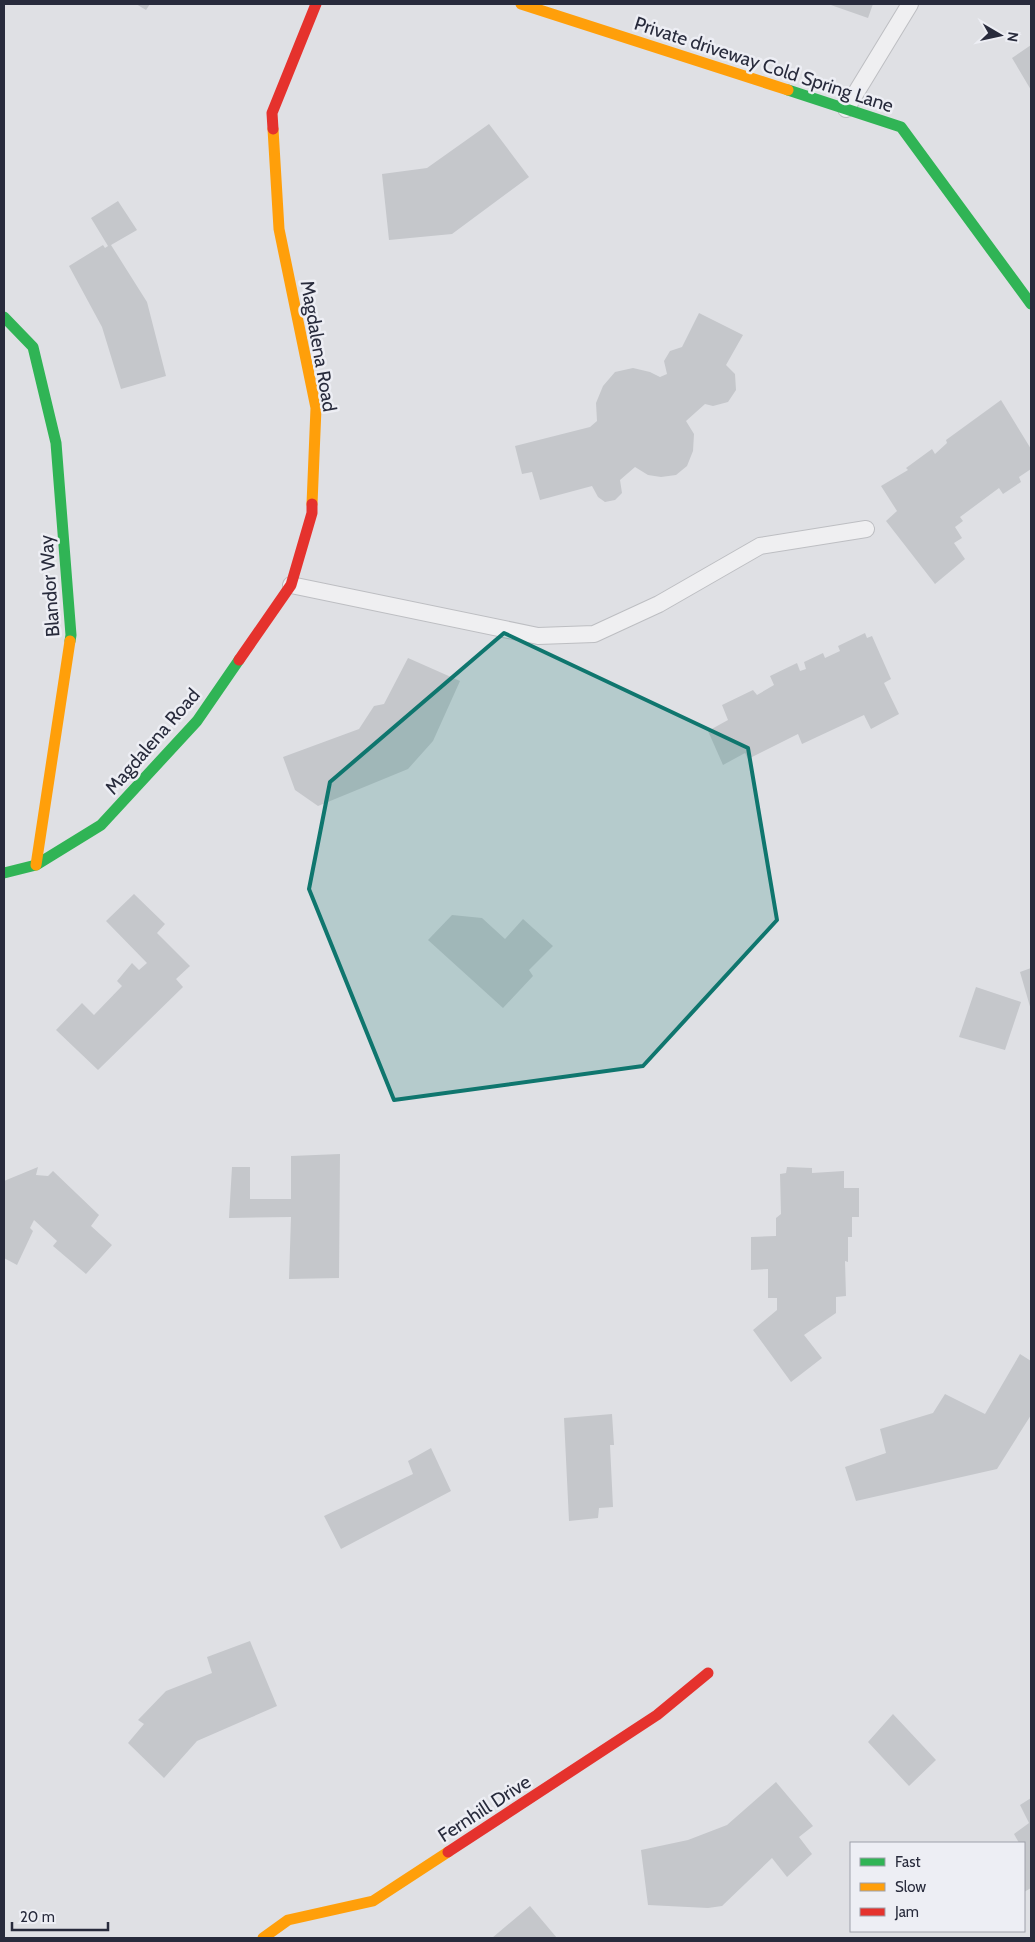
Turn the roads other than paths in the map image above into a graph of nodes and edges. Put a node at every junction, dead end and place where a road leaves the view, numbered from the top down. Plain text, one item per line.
1 (316, 4) edge
2 (521, 4) edge
3 (910, 4) edge
4 (846, 109) junction
5 (1031, 304) edge
6 (4, 317) edge
7 (866, 529) dead end
8 (291, 585) junction
9 (36, 865) junction
10 (4, 873) edge
11 (708, 1673) dead end
12 (263, 1938) edge

1 - 8 street, Magdalena Road
2 - 4 street, Private driveway Cold Spring Lane
3 - 4 lane
4 - 5 street, Private driveway Cold Spring Lane
6 - 9 street, Blandor Way
7 - 8 lane
8 - 9 street, Magdalena Road
9 - 10 street, Magdalena Road
11 - 12 street, Fernhill Drive

